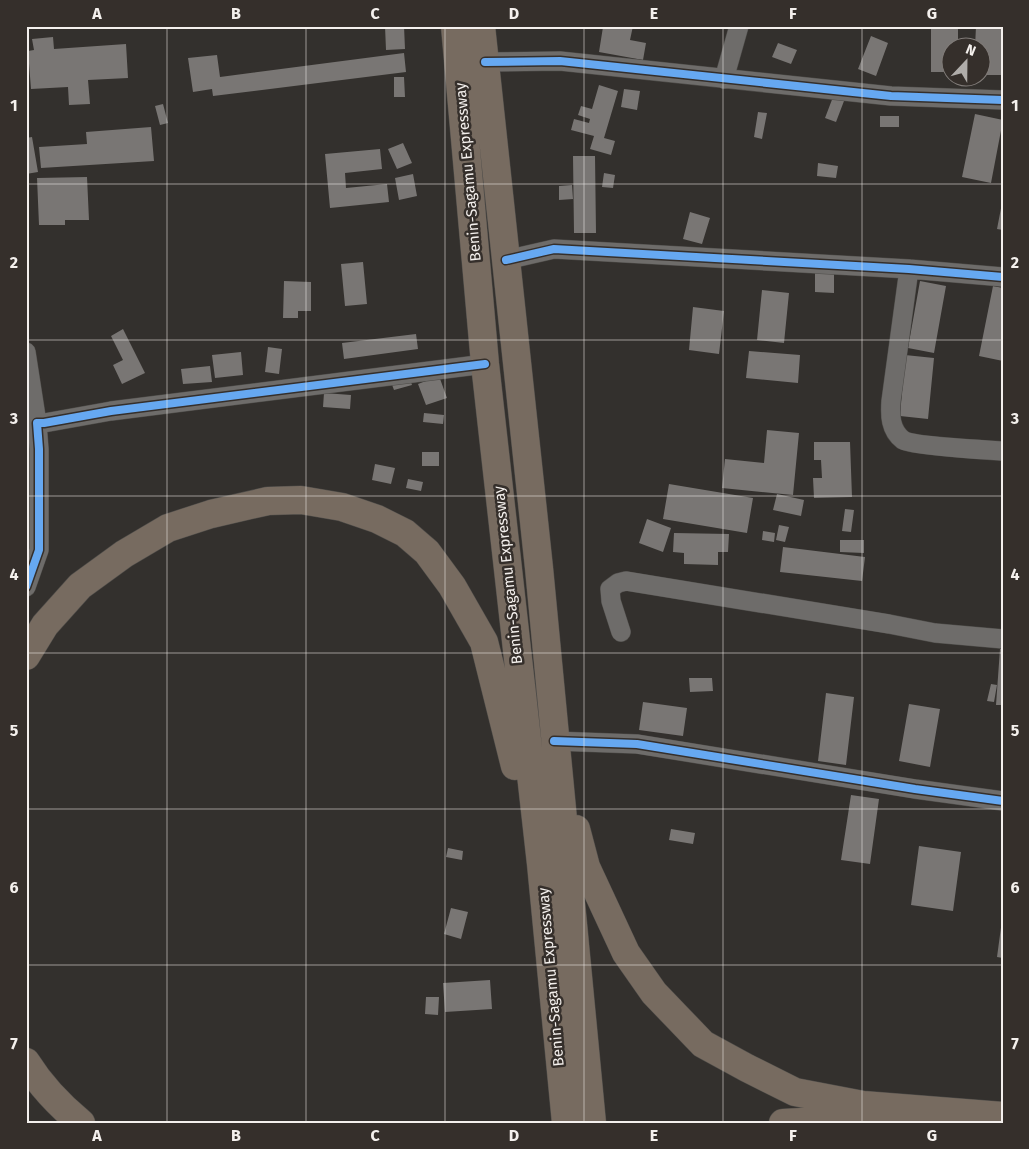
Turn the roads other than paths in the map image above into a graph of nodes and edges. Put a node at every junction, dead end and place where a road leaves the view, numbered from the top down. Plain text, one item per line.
1 (455, 26) edge
2 (481, 26) edge
3 (739, 26) edge
4 (485, 62) junction
5 (724, 79) junction
6 (1003, 100) edge
7 (506, 260) junction
8 (909, 269) junction
9 (1003, 277) edge
10 (26, 352) edge
11 (485, 364) junction
12 (31, 423) edge
13 (1003, 451) edge
14 (26, 587) edge
15 (621, 632) dead end
16 (1003, 639) edge
17 (26, 656) edge
18 (554, 741) junction
19 (1003, 801) edge
20 (540, 864) junction
21 (26, 1062) edge
22 (574, 1082) junction
23 (960, 1112) junction
24 (1003, 1116) edge
25 (81, 1123) edge
26 (566, 1123) edge
27 (592, 1123) edge
28 (783, 1123) edge

1 - 11 highway, Benin-Sagamu Expressway
2 - 4 highway
3 - 5 street
4 - 5 street
4 - 7 highway
5 - 6 street
7 - 8 street
7 - 18 highway
8 - 9 street
8 - 13 street
10 - 12 street
11 - 12 street
11 - 20 highway, Benin-Sagamu Expressway
12 - 14 street
15 - 16 street
17 - 20 highway
18 - 19 street
18 - 22 highway
18 - 23 highway
20 - 22 highway, Benin-Sagamu Expressway
21 - 25 highway
22 - 26 highway, Benin-Sagamu Expressway
22 - 27 highway
23 - 24 highway
23 - 28 highway

